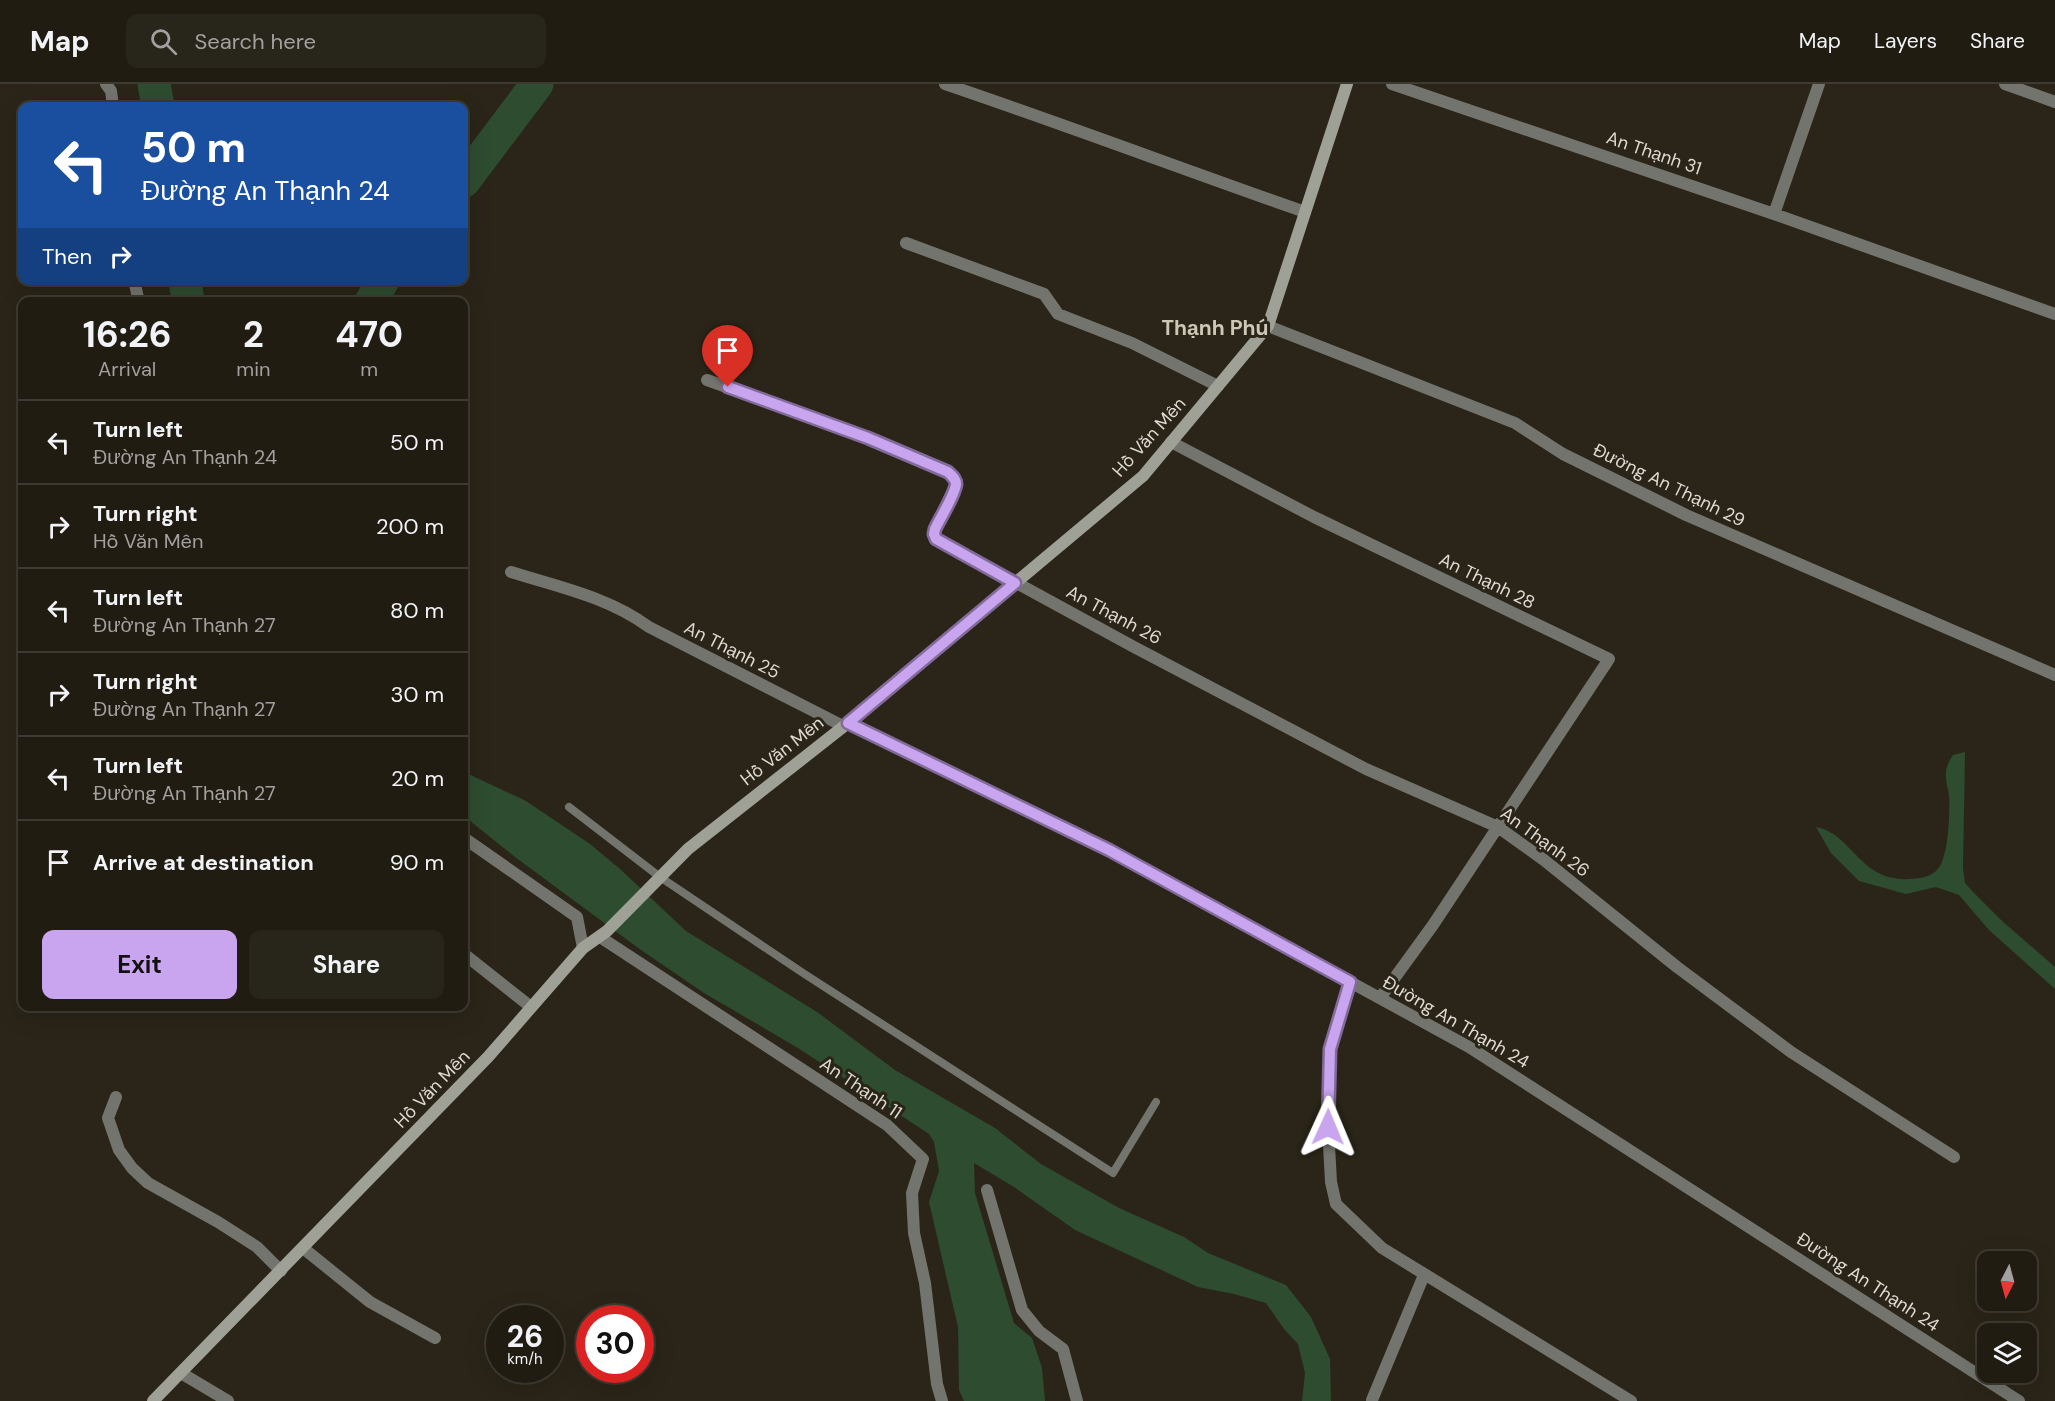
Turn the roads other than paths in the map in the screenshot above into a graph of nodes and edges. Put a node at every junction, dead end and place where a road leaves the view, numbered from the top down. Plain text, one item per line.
1 (106, 84) edge
2 (945, 84) edge
3 (1347, 84) edge
4 (1392, 84) edge
5 (1819, 84) edge
6 (2005, 84) edge
7 (112, 102) edge
8 (2055, 102) edge
9 (1305, 212) junction
10 (1774, 214) junction
11 (906, 243) dead end
12 (2055, 314) edge
13 (1268, 326) junction
14 (707, 380) dead end
15 (1218, 386) junction
16 (1171, 442) junction
17 (511, 572) dead end
18 (1015, 583) junction
19 (2055, 675) edge
20 (845, 725) junction
21 (569, 807) dead end
22 (1498, 827) junction
23 (468, 841) edge
24 (660, 877) junction
25 (603, 934) junction
26 (583, 948) junction
27 (468, 957) edge
28 (1350, 982) junction
29 (1380, 998) junction
30 (531, 1008) junction
31 (116, 1097) dead end
32 (1156, 1102) dead end
33 (1954, 1157) dead end
34 (987, 1190) dead end
35 (303, 1248) junction
36 (281, 1271) junction
37 (1424, 1275) junction
38 (435, 1338) dead end
39 (181, 1373) junction
40 (1372, 1400) edge
41 (153, 1401) edge
42 (228, 1401) edge
43 (942, 1401) edge
44 (1077, 1401) edge
45 (1631, 1401) edge
46 (2019, 1401) edge

1 - 7 street
2 - 9 street
3 - 9 street, Hồ Văn Mên
4 - 10 street, An Thạnh 31
5 - 10 street
6 - 8 street
9 - 13 street, Hồ Văn Mên
10 - 12 street, An Thạnh 31
11 - 15 street
13 - 15 street, Hồ Văn Mên
13 - 19 street, Đường An Thạnh 29
14 - 18 street, An Thạnh 26
15 - 16 street, Hồ Văn Mên
16 - 18 street, Hồ Văn Mên
16 - 22 street, An Thạnh 28
17 - 20 street, An Thạnh 25
18 - 20 street, Hồ Văn Mên
18 - 22 street, An Thạnh 26
20 - 24 street, Hồ Văn Mên
20 - 28 street, Đường An Thạnh 24
21 - 24 lane
22 - 29 street
22 - 33 street, An Thạnh 26
23 - 26 street
24 - 25 street, Hồ Văn Mên
24 - 32 lane
25 - 26 street, Hồ Văn Mên
25 - 43 street, An Thạnh 11
26 - 30 street, Hồ Văn Mên
27 - 30 street
28 - 29 street, Đường An Thạnh 24
28 - 37 street
29 - 46 street, Đường An Thạnh 24
30 - 35 street, Hồ Văn Mên
31 - 36 street
34 - 44 street
35 - 36 street, Hồ Văn Mên
35 - 38 street
36 - 39 street, Hồ Văn Mên
37 - 40 street
37 - 45 street
39 - 41 street, Hồ Văn Mên
39 - 42 street

